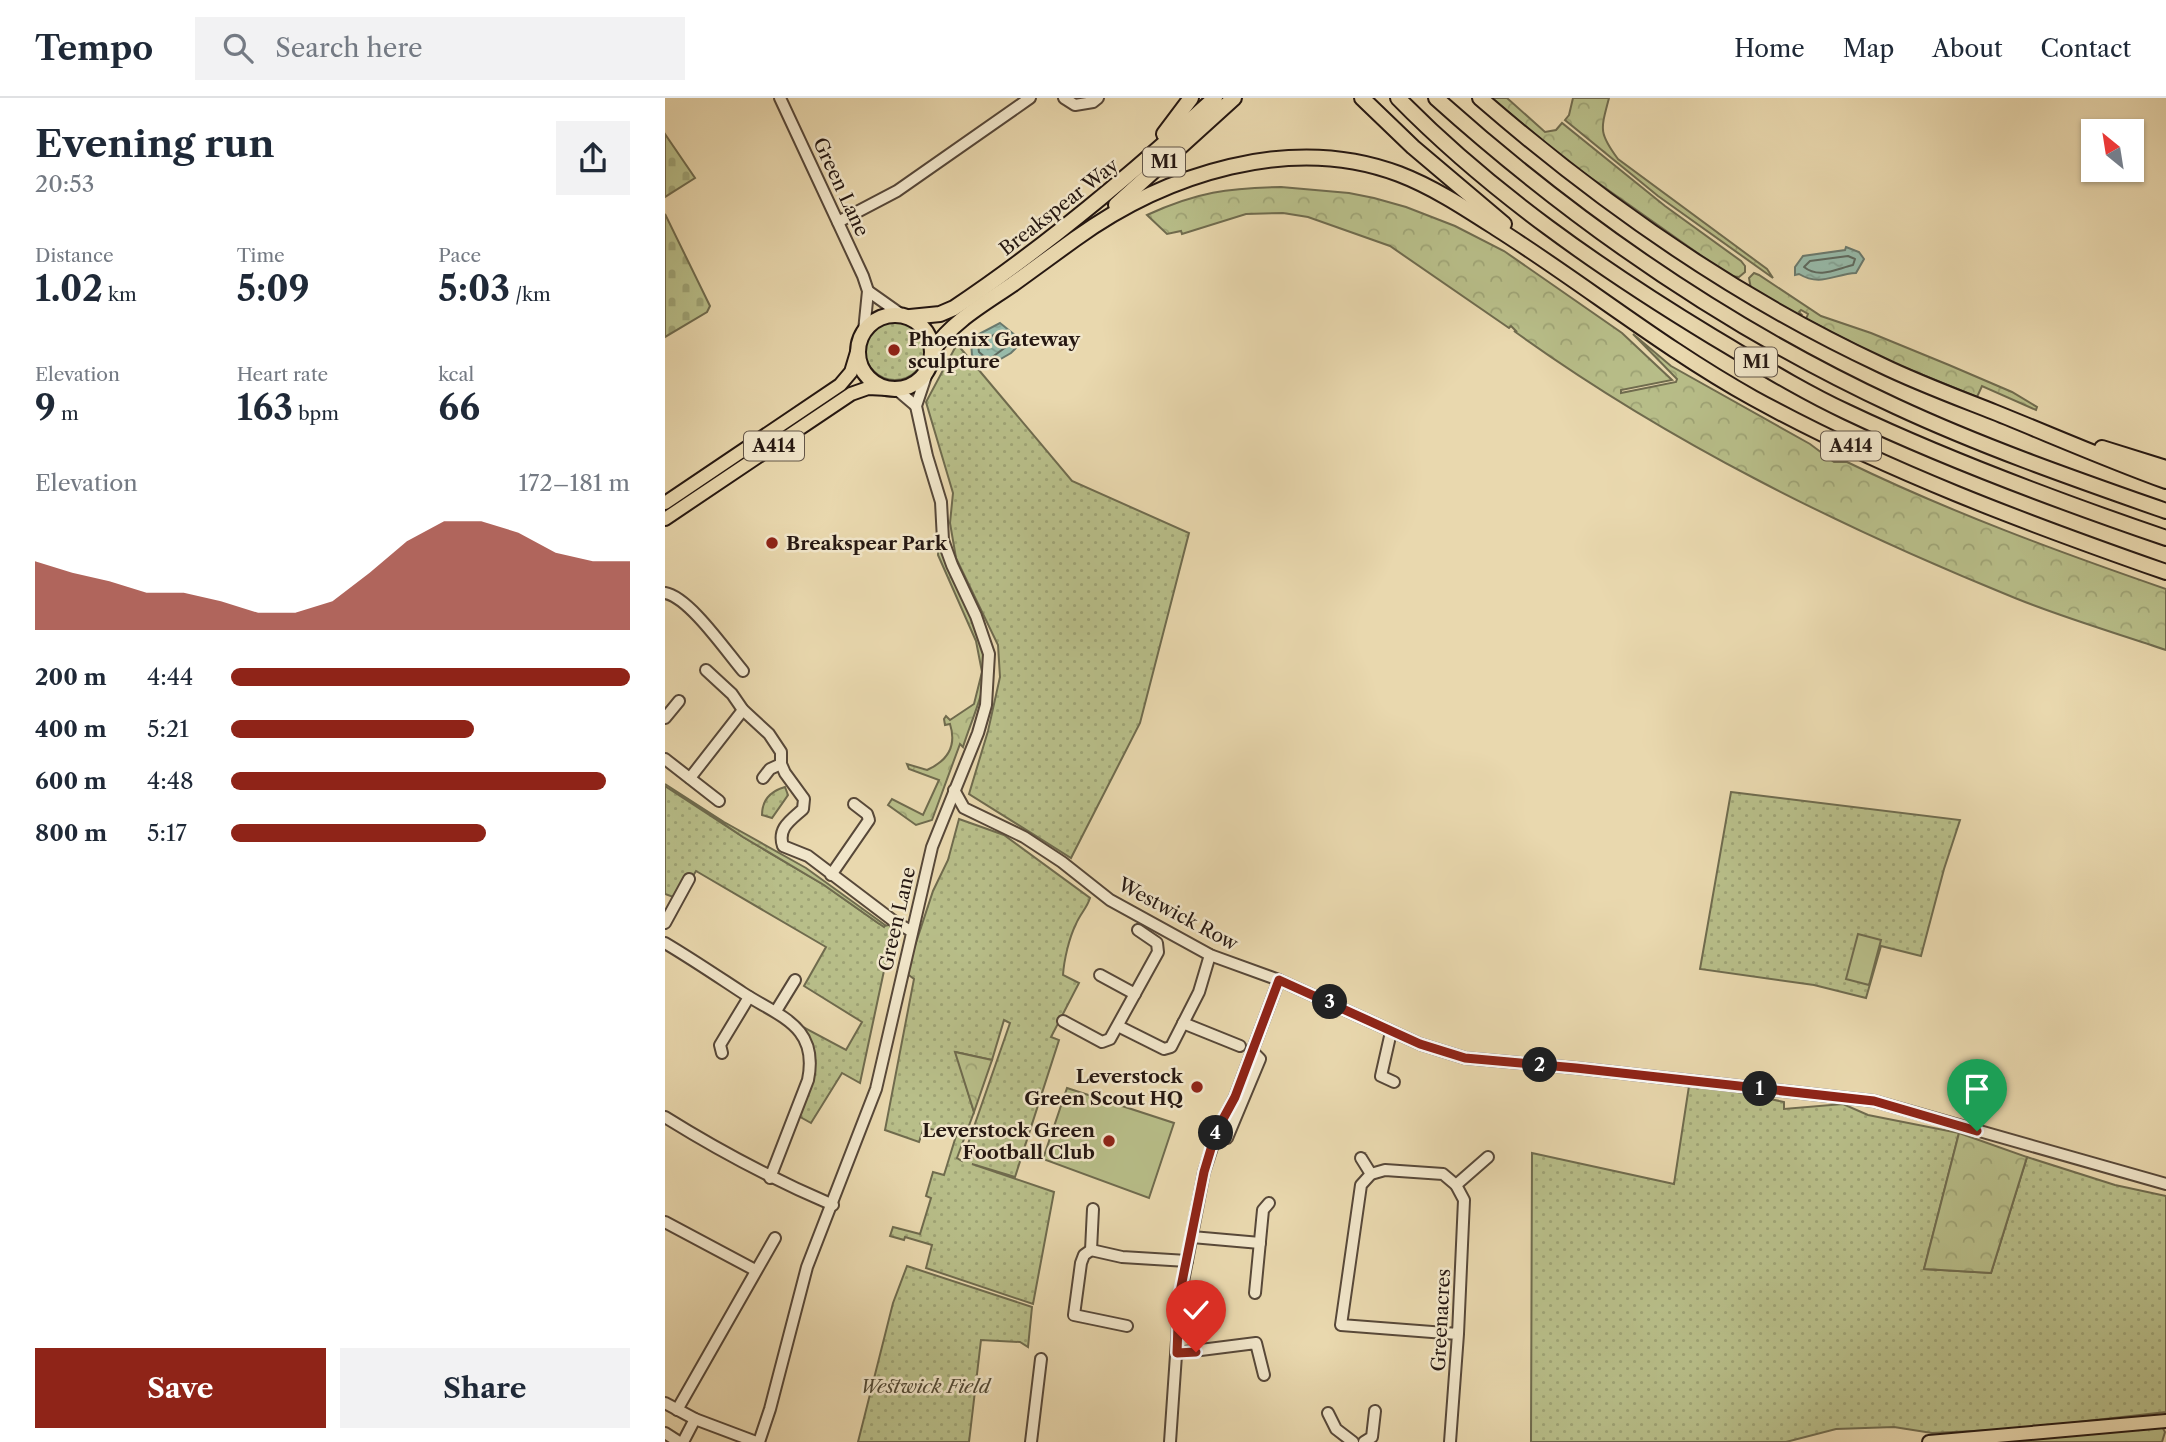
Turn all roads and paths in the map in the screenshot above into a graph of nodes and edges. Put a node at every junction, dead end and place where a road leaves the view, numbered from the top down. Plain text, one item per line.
1 (780, 98) edge
2 (1030, 98) edge
3 (1064, 98) edge
4 (1098, 98) edge
5 (1191, 98) edge
6 (1215, 98) edge
7 (1234, 98) edge
8 (1362, 98) edge
9 (1398, 98) edge
10 (1436, 98) edge
11 (1480, 98) edge
12 (1100, 200) junction
13 (838, 222) junction
14 (1093, 226) junction
15 (1562, 271) junction
16 (868, 291) junction
17 (906, 316) junction
18 (864, 331) junction
19 (933, 350) junction
20 (857, 352) junction
21 (928, 370) junction
22 (892, 389) junction
23 (916, 406) junction
24 (1994, 412) junction
25 (2166, 468) edge
26 (2166, 481) edge
27 (665, 503) edge
28 (2166, 511) edge
29 (665, 519) edge
30 (2166, 538) edge
31 (2166, 572) edge
32 (665, 593) edge
33 (706, 670) dead end
34 (743, 671) dead end
35 (679, 701) dead end
36 (743, 710) junction
37 (665, 718) edge
38 (665, 759) edge
39 (782, 764) junction
40 (690, 778) junction
41 (763, 778) dead end
42 (954, 790) junction
43 (719, 801) dead end
44 (854, 804) dead end
45 (964, 808) junction
46 (943, 816) junction
47 (831, 875) junction
48 (689, 879) dead end
49 (665, 923) edge
50 (1139, 930) dead end
51 (911, 931) junction
52 (665, 943) edge
53 (1210, 955) junction
54 (1100, 975) dead end
55 (795, 980) dead end
56 (1279, 980) junction
57 (1135, 994) junction
58 (749, 997) junction
59 (776, 1011) junction
60 (1063, 1021) dead end
61 (1183, 1023) junction
62 (1118, 1026) junction
63 (1391, 1032) junction
64 (1240, 1046) dead end
65 (722, 1053) dead end
66 (1394, 1082) dead end
67 (665, 1116) edge
68 (1488, 1157) dead end
69 (1361, 1158) dead end
70 (1371, 1174) junction
71 (771, 1178) junction
72 (2166, 1184) edge
73 (1456, 1185) junction
74 (1269, 1203) dead end
75 (833, 1205) junction
76 (1093, 1209) dead end
77 (666, 1224) edge
78 (1192, 1237) junction
79 (775, 1238) dead end
80 (1260, 1243) junction
81 (1091, 1250) junction
82 (1187, 1261) junction
83 (755, 1270) junction
84 (1255, 1293) dead end
85 (1126, 1326) dead end
86 (1458, 1334) junction
87 (1177, 1353) junction
88 (1041, 1359) dead end
89 (1264, 1375) dead end
90 (665, 1403) edge
91 (677, 1409) junction
92 (1375, 1411) dead end
93 (1328, 1413) dead end
94 (695, 1419) junction
95 (2166, 1421) edge
96 (665, 1433) edge
97 (681, 1442) edge
98 (758, 1442) edge
99 (1031, 1442) edge
100 (1170, 1442) edge
101 (1353, 1442) edge
102 (1364, 1442) edge
103 (1450, 1442) edge
104 (1929, 1442) edge

1 - 13 street, Green Lane
2 - 13 street
3 - 4 street
5 - 12 highway, M1
6 - 12 highway, Breakspear Way
7 - 14 highway, M1
8 - 15 highway
9 - 30 highway, M1
10 - 28 highway, M1
11 - 24 highway
12 - 17 highway, Breakspear Way
13 - 16 street, Green Lane
14 - 15 highway, A414
14 - 19 highway, Breakspear Way / A414
15 - 31 highway, A414
16 - 17 street
16 - 18 street, Green Lane
17 - 18 highway
17 - 19 highway
18 - 20 highway
19 - 21 highway
20 - 22 highway
20 - 27 main road, A414
21 - 22 highway
21 - 23 street
22 - 23 street
22 - 29 main road, A414
23 - 42 street, Green Lane
24 - 25 highway
24 - 26 highway
32 - 34 street
33 - 36 street
35 - 37 street
36 - 39 street
36 - 40 street
38 - 40 street
39 - 41 street
39 - 47 street
40 - 43 street
42 - 45 street
42 - 46 street, Green Lane
44 - 47 street
45 - 46 street
45 - 53 street, Westwick Row
46 - 51 street, Green Lane
47 - 51 street
48 - 49 street
50 - 57 street
51 - 75 street, Green Lane
52 - 58 street
53 - 56 street, Westwick Row
53 - 61 street
54 - 57 street
55 - 59 street
56 - 63 street, Westwick Row
56 - 78 street
57 - 62 street
58 - 59 street
58 - 65 street
59 - 71 street
60 - 62 street
61 - 62 street
61 - 64 street
63 - 66 street
63 - 72 street, Westwick Row
67 - 71 street
68 - 73 street
69 - 70 street
70 - 73 street
70 - 86 street
71 - 75 street
73 - 86 street, Greenacres
74 - 80 street
75 - 98 street, Green Lane
76 - 81 street
77 - 83 street
78 - 80 street
78 - 82 street
79 - 83 street
80 - 84 street
81 - 82 street
81 - 85 street
82 - 87 street
83 - 91 street
86 - 103 street, Greenacres
87 - 89 street
87 - 100 street
88 - 99 street
90 - 91 street
91 - 94 street
92 - 102 street
93 - 101 street
94 - 97 street
94 - 98 street
95 - 104 main road
96 - 97 street

